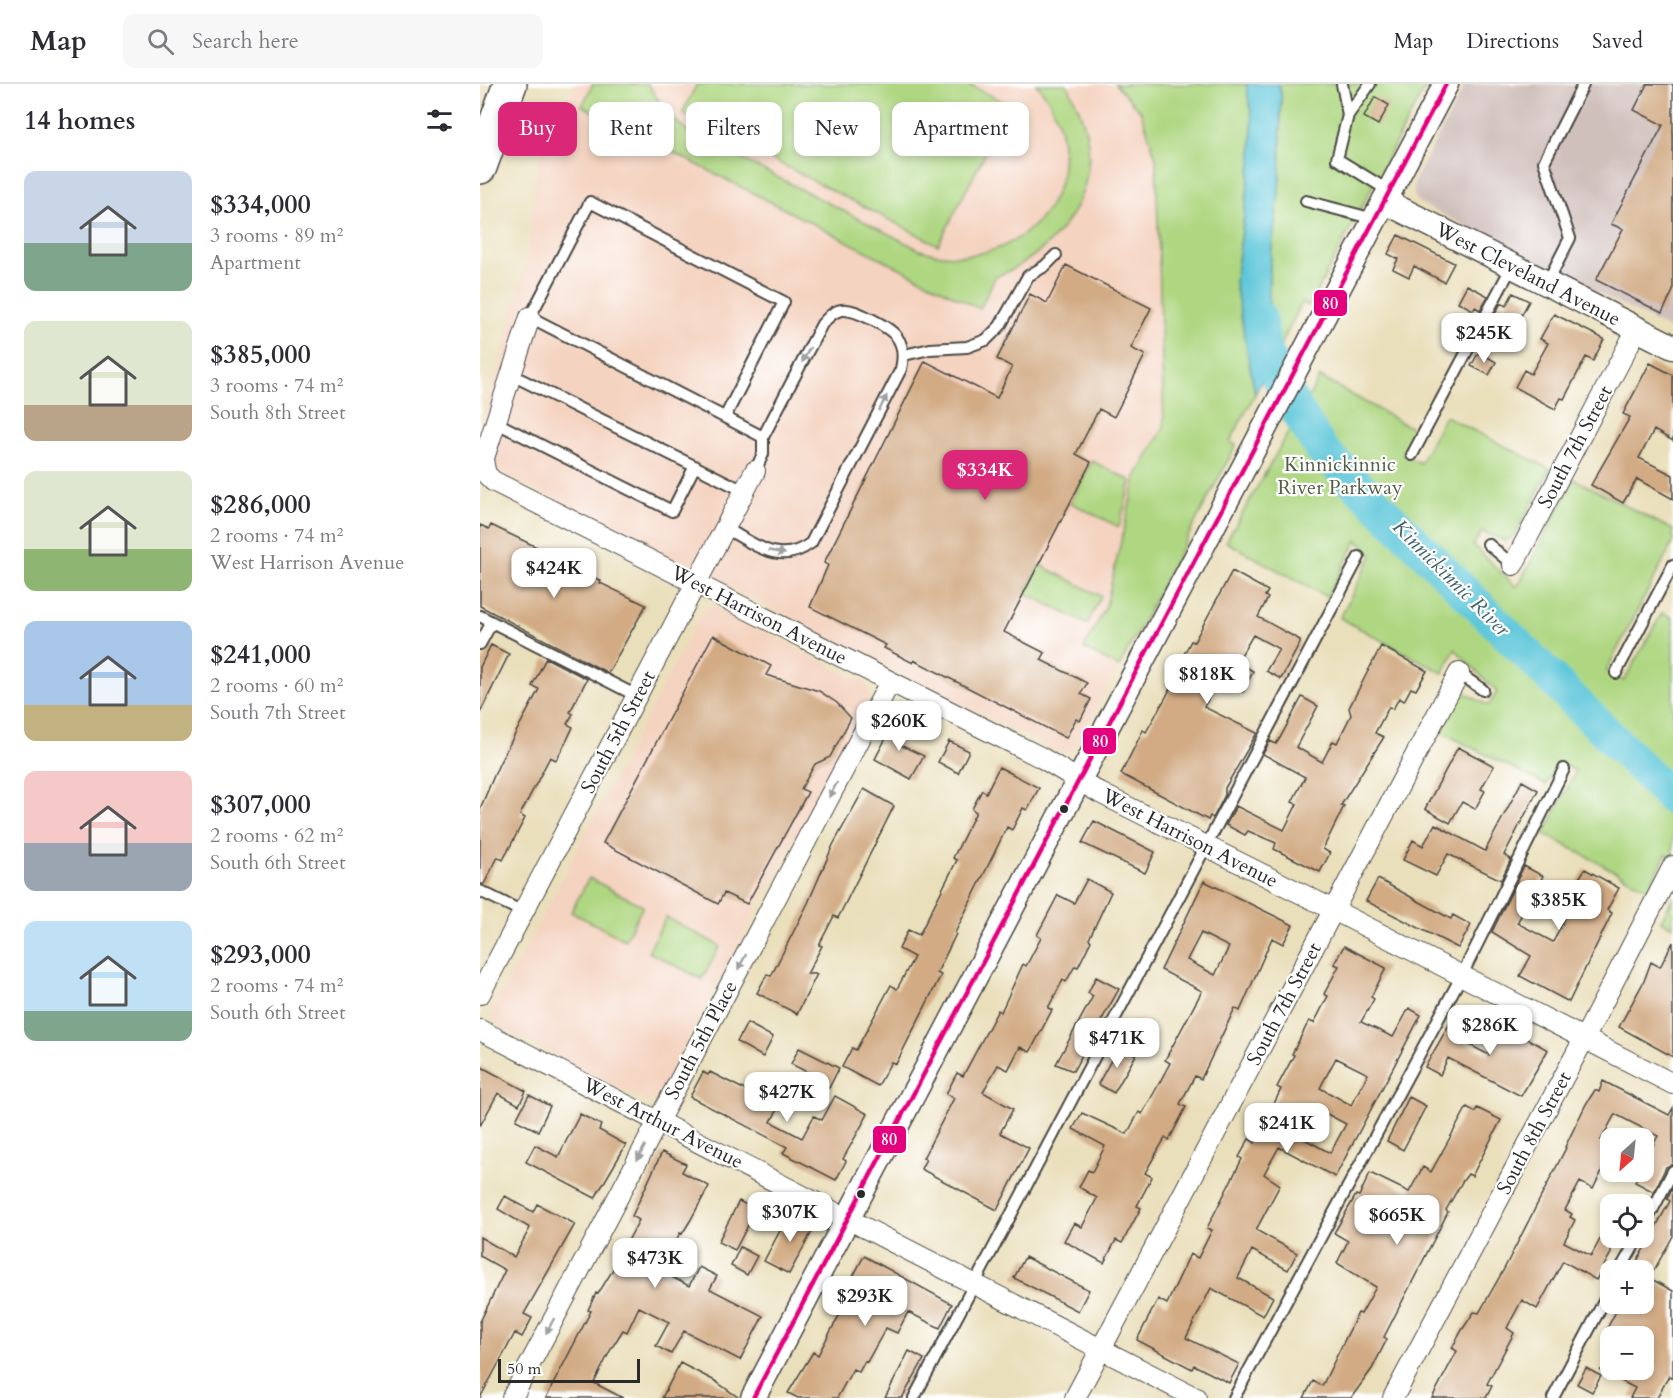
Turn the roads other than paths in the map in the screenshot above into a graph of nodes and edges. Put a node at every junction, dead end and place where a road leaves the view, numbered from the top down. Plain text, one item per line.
1 (510, 84) edge
2 (1342, 84) edge
3 (1370, 84) edge
4 (1446, 84) edge
5 (1583, 85) edge
6 (1348, 115) junction
7 (480, 167) edge
8 (1306, 201) dead end
9 (1382, 204) junction
10 (1056, 255) dead end
11 (1512, 266) junction
12 (1548, 283) junction
13 (530, 317) junction
14 (1637, 329) junction
15 (1673, 347) edge
16 (904, 355) junction
17 (510, 374) junction
18 (725, 417) junction
19 (495, 422) junction
20 (763, 437) junction
21 (1412, 455) dead end
22 (695, 466) junction
23 (755, 471) joint
24 (744, 491) junction
25 (725, 528) junction
26 (1488, 544) dead end
27 (1359, 557) dead end
28 (1513, 565) joint
29 (1673, 565) edge
30 (695, 583) junction
31 (480, 616) edge
32 (492, 622) junction
33 (480, 644) edge
34 (1459, 673) joint
35 (1616, 673) dead end
36 (890, 682) junction
37 (1483, 690) dead end
38 (637, 696) junction
39 (1564, 769) dead end
40 (1079, 780) junction
41 (1207, 847) junction
42 (1673, 866) edge
43 (480, 891) edge
44 (1334, 910) junction
45 (523, 912) junction
46 (1462, 975) junction
47 (480, 994) edge
48 (480, 1030) edge
49 (1585, 1037) junction
50 (1673, 1084) edge
51 (658, 1120) junction
52 (1673, 1171) edge
53 (1654, 1207) edge
54 (848, 1218) junction
55 (974, 1285) junction
56 (1600, 1309) edge
57 (1101, 1350) junction
58 (512, 1398) edge
59 (753, 1398) edge
60 (914, 1398) edge
61 (1075, 1398) edge
62 (1196, 1398) edge
63 (1234, 1398) edge
64 (1393, 1398) edge
65 (1553, 1398) edge

1 - 7 highway
2 - 6 lane
3 - 6 lane
4 - 9 street
5 - 12 lane
6 - 9 lane
8 - 9 lane
9 - 11 street, West Cleveland Avenue
9 - 40 street
10 - 16 lane
11 - 12 street, West Cleveland Avenue
11 - 21 lane
12 - 14 street, West Cleveland Avenue
13 - 17 street
13 - 18 lane
13 - 18 lane
14 - 15 street, West Cleveland Avenue
14 - 28 street, South 7th Street
16 -> 20 lane
25 -> 16 lane
17 - 19 street
17 - 22 lane
18 - 20 lane
19 - 22 lane
19 - 30 street, West Harrison Avenue
20 - 23 lane
22 - 24 lane
23 - 24 street, South 5th Street
24 - 25 street, South 5th Street
25 - 30 street, South 5th Street
26 - 28 lane
27 - 41 lane
29 - 35 lane
30 - 36 street, West Harrison Avenue
30 - 38 street, South 5th Street
31 - 32 lane
32 - 33 lane
32 - 38 lane
34 - 37 lane
34 - 44 street, South 7th Street
36 - 40 street, West Harrison Avenue
36 -> 51 street, South 5th Place
38 - 45 street, South 5th Street
39 - 46 lane
40 - 41 street, West Harrison Avenue
40 - 54 street
41 - 44 street, West Harrison Avenue
41 - 55 lane
42 - 49 street, South 8th Street
43 - 45 lane
44 - 46 street, West Harrison Avenue
44 - 57 street, South 7th Street
45 - 47 street, South 5th Street
46 - 49 street, West Harrison Avenue
46 - 63 lane
48 - 51 street, West Arthur Avenue
49 - 50 street, West Harrison Avenue
49 - 64 street, South 8th Street
51 - 54 street, West Arthur Avenue
51 -> 58 street, South 5th Place
52 - 53 lane
54 - 55 street, West Arthur Avenue
54 - 59 street
55 - 57 street, West Arthur Avenue
55 - 60 lane
56 - 65 lane
57 - 61 street, South 7th Street
57 - 62 street, West Arthur Avenue

